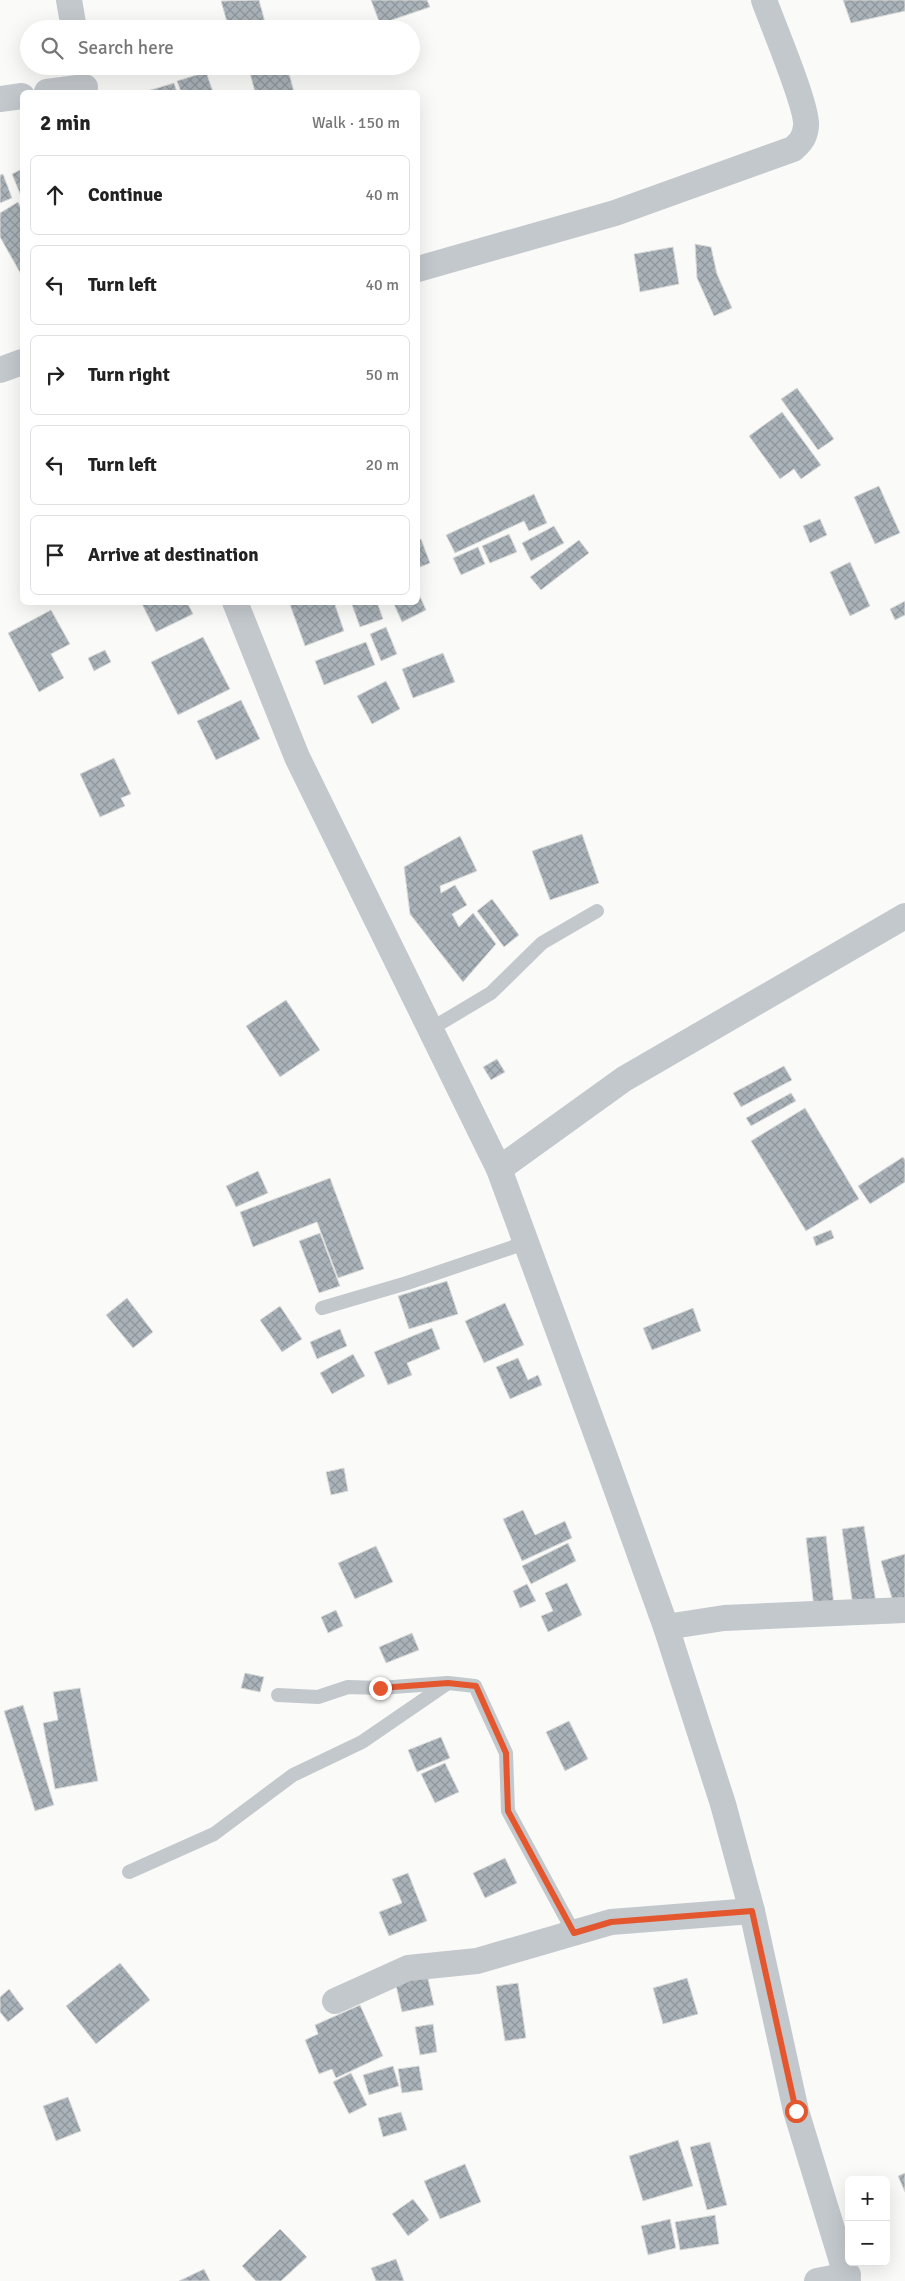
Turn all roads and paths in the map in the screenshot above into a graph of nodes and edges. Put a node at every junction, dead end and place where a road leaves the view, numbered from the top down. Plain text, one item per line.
1 (69, 0) edge
2 (764, 0) edge
3 (72, 20) edge
4 (84, 82) edge
5 (54, 90) edge
6 (20, 96) edge
7 (0, 99) edge
8 (420, 268) edge
9 (20, 363) edge
10 (0, 370) edge
11 (236, 605) edge
12 (597, 911) dead end
13 (905, 916) edge
14 (429, 1030) junction
15 (499, 1169) junction
16 (525, 1243) junction
17 (322, 1308) dead end
18 (905, 1610) edge
19 (666, 1627) junction
20 (448, 1683) junction
21 (278, 1695) dead end
22 (129, 1872) dead end
23 (752, 1911) junction
24 (574, 1933) junction
25 (335, 2001) dead end
26 (848, 2278) edge
27 (817, 2281) edge

1 - 3 street
2 - 8 street
4 - 5 street
6 - 7 street
9 - 10 street
11 - 14 street
12 - 14 lane
13 - 15 street
14 - 15 street
15 - 16 street
16 - 17 lane
16 - 19 street
18 - 19 street
19 - 23 street
20 - 21 lane
20 - 22 lane
20 - 24 lane
23 - 24 street
23 - 26 street
24 - 25 street
26 - 27 street

